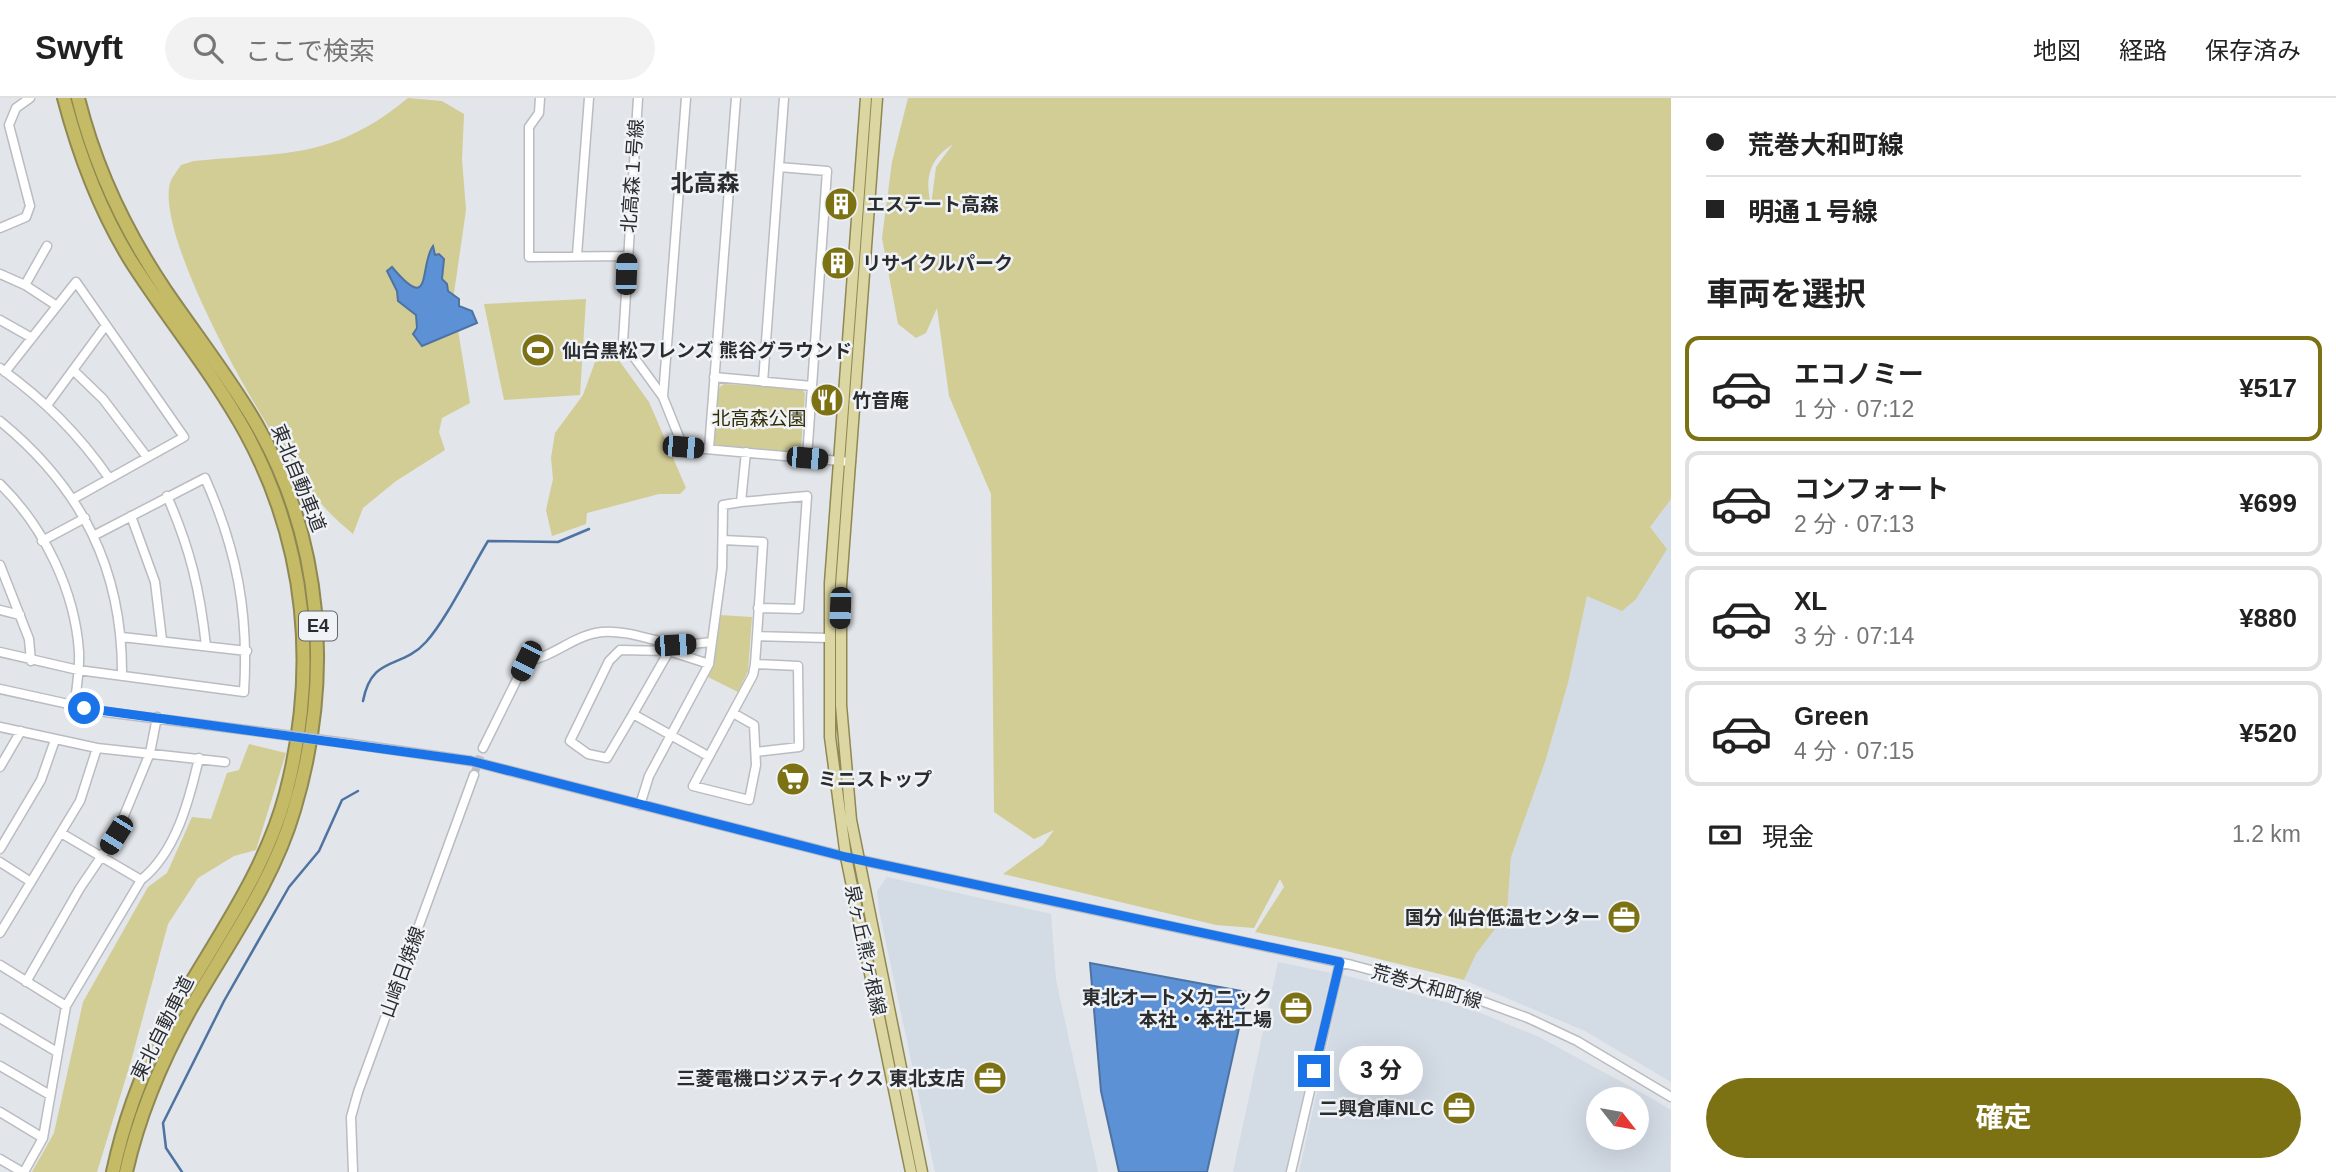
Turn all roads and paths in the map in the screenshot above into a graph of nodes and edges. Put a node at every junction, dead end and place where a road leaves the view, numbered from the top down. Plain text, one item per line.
1 (30, 98) edge
2 (64, 98) edge
3 (78, 98) edge
4 (540, 98) edge
5 (589, 98) edge
6 (638, 98) edge
7 (686, 98) edge
8 (736, 98) edge
9 (784, 98) edge
10 (866, 98) edge
11 (877, 98) edge
12 (779, 167) junction
13 (0, 228) edge
14 (47, 246) dead end
15 (577, 255) junction
16 (626, 256) junction
17 (0, 274) edge
18 (25, 285) junction
19 (57, 306) junction
20 (0, 320) edge
21 (106, 325) junction
22 (32, 338) junction
23 (3, 370) edge
24 (73, 370) junction
25 (714, 377) junction
26 (763, 382) junction
27 (812, 386) junction
28 (663, 397) junction
29 (47, 404) junction
30 (0, 421) edge
31 (709, 449) junction
32 (746, 452) junction
33 (147, 457) junction
34 (807, 458) junction
35 (839, 461) junction
36 (851, 462) junction
37 (108, 478) junction
38 (0, 484) edge
39 (167, 496) junction
40 (73, 499) junction
41 (741, 502) junction
42 (131, 516) junction
43 (85, 518) junction
44 (96, 535) junction
45 (723, 540) junction
46 (42, 541) junction
47 (0, 565) edge
48 (758, 608) junction
49 (0, 610) edge
50 (20, 615) junction
51 (757, 636) junction
52 (122, 637) junction
53 (829, 638) junction
54 (162, 640) junction
55 (711, 642) junction
56 (206, 646) junction
57 (247, 651) junction
58 (669, 651) junction
59 (0, 652) edge
60 (31, 661) junction
61 (709, 664) junction
62 (755, 664) junction
63 (78, 670) junction
64 (122, 676) junction
65 (0, 689) edge
66 (75, 706) junction
67 (733, 713) junction
68 (633, 714) junction
69 (157, 717) junction
70 (0, 727) edge
71 (21, 731) junction
72 (670, 735) junction
73 (55, 740) junction
74 (97, 748) junction
75 (483, 748) tunnel mouth
76 (149, 752) junction
77 (756, 752) junction
78 (708, 757) junction
79 (199, 758) junction
80 (225, 762) dead end
81 (0, 767) edge
82 (474, 775) tunnel mouth
83 (640, 805) junction
84 (61, 832) junction
85 (0, 849) edge
86 (102, 857) junction
87 (846, 857) junction
88 (858, 860) junction
89 (0, 862) edge
90 (141, 880) junction
91 (31, 882) junction
92 (0, 912) edge
93 (9, 917) junction
94 (0, 933) edge
95 (1340, 962) junction
96 (0, 965) edge
97 (26, 982) junction
98 (66, 1006) junction
99 (0, 1018) edge
100 (57, 1052) junction
101 (0, 1066) edge
102 (50, 1095) junction
103 (1671, 1097) edge
104 (0, 1112) edge
105 (43, 1138) junction
106 (0, 1159) edge
107 (23, 1172) edge
108 (113, 1172) edge
109 (126, 1172) edge
110 (353, 1172) edge
111 (911, 1172) edge
112 (922, 1172) edge
113 (1291, 1172) edge

1 - 13 street
2 - 108 highway, 東北自動車道 / E4
3 - 109 highway, 東北自動車道 / E4
4 - 15 street
5 - 15 street
6 - 16 street, 北高森１号線
7 - 28 street
8 - 25 street
9 - 12 street
10 - 35 main road, 泉ヶ丘熊ヶ根線
11 - 36 main road, 泉ヶ丘熊ヶ根線
12 - 26 street
12 - 27 street
14 - 18 street
15 - 16 street
16 - 28 street, 北高森１号線
17 - 18 street
18 - 19 street
19 - 21 street
19 - 22 street
20 - 22 street
21 - 24 street
21 - 33 street
22 - 23 street
23 - 29 street
24 - 29 street
24 - 33 street
25 - 26 street
25 - 31 street
26 - 27 street
27 - 34 street
28 - 31 street, 北高森１号線
29 - 37 street
30 - 40 street
31 - 32 street, 北高森１号線
32 - 34 street, 北高森１号線
32 - 41 street
33 - 37 street
34 - 35 street, 北高森１号線
35 - 36 street, 北高森１号線
35 - 53 main road, 泉ヶ丘熊ヶ根線
36 - 88 main road, 泉ヶ丘熊ヶ根線
37 - 40 street
38 - 46 street
39 - 42 street
39 - 56 street
39 - 57 street
40 - 43 street
41 - 45 street
41 - 48 street
42 - 44 street
42 - 54 street
43 - 44 street
43 - 46 street
44 - 52 street
45 - 48 street
45 - 55 street
46 - 63 street
47 - 50 street
48 - 51 street
49 - 50 street
50 - 60 street
51 - 53 street
51 - 62 street
52 - 54 street
52 - 64 street
53 - 87 main road, 泉ヶ丘熊ヶ根線
54 - 56 street
55 - 61 street
55 - 75 street
56 - 57 street
57 - 64 street
58 - 61 street
58 - 68 street
58 - 68 street
59 - 60 street
60 - 63 street
61 - 72 street
62 - 67 street
62 - 77 street
63 - 64 street
63 - 66 street
65 - 66 street
66 - 69 street
67 - 77 street
67 - 78 street
68 - 72 street
69 - 76 street
69 - 83 street, 荒巻大和町線, bridge
70 - 71 street
71 - 73 street
71 - 81 street
72 - 78 street
72 - 83 street
73 - 74 street
73 - 85 street
74 - 76 street
74 - 84 street
76 - 79 street
76 - 86 street
77 - 78 street
79 - 80 street
79 - 90 street
82 - 110 street, 山崎日焼線
83 - 87 street, 荒巻大和町線
84 - 86 street
84 - 91 street
86 - 90 street
86 - 97 street
87 - 88 street, 荒巻大和町線
87 - 111 main road, 泉ヶ丘熊ヶ根線
88 - 95 street, 荒巻大和町線
88 - 112 main road, 泉ヶ丘熊ヶ根線
89 - 91 street
90 - 98 street
91 - 93 street
92 - 93 street
93 - 94 street
95 - 103 street, 荒巻大和町線
95 - 113 street
96 - 97 street
97 - 98 street
98 - 100 street
99 - 100 street
100 - 102 street
101 - 102 street
102 - 105 street
104 - 105 street
105 - 107 street
106 - 107 street

